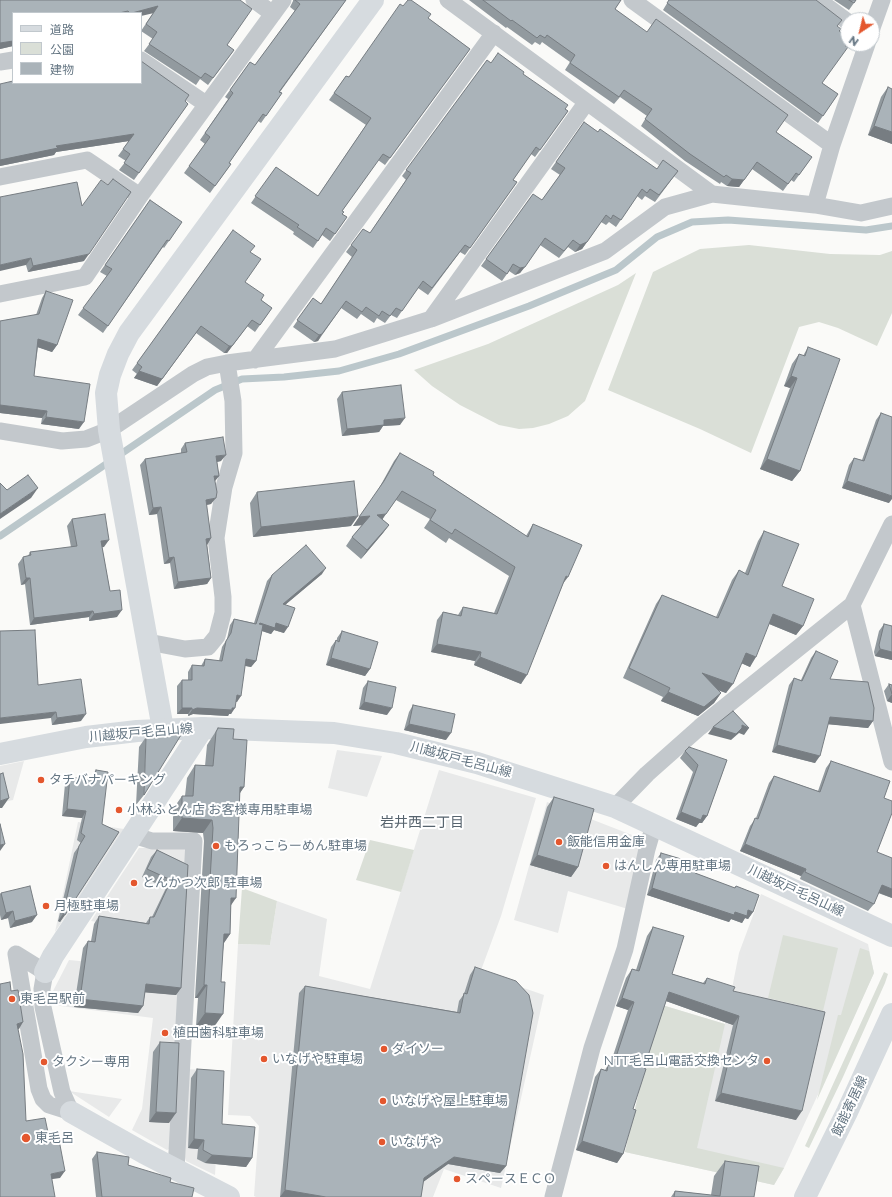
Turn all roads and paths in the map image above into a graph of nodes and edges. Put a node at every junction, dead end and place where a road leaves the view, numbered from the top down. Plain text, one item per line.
1 (254, 0) edge
2 (283, 0) edge
3 (373, 0) edge
4 (632, 0) edge
5 (818, 0) edge
6 (882, 0) edge
7 (456, 2) edge
8 (878, 12) edge
9 (273, 14) junction
10 (840, 16) edge
11 (494, 33) junction
12 (864, 52) edge
13 (12, 60) edge
14 (142, 61) edge
15 (0, 62) edge
16 (586, 103) junction
17 (206, 104) junction
18 (832, 145) junction
19 (0, 177) edge
20 (712, 194) junction
21 (140, 196) junction
22 (815, 205) junction
23 (892, 206) edge
24 (0, 294) edge
25 (431, 319) junction
26 (255, 360) junction
27 (228, 367) junction
28 (0, 431) edge
29 (110, 435) junction
30 (892, 524) edge
31 (852, 605) junction
32 (148, 642) junction
33 (203, 728) junction
34 (163, 729) junction
35 (0, 754) edge
36 (892, 762) edge
37 (615, 807) junction
38 (654, 825) junction
39 (133, 835) junction
40 (892, 936) edge
41 (45, 972) junction
42 (22, 992) junction
43 (892, 1014) edge
44 (71, 1112) junction
45 (176, 1170) junction
46 (806, 1196) edge
47 (229, 1197) edge
48 (553, 1197) edge

1 - 9 street
2 - 9 street
3 - 29 street
4 - 18 street
5 - 10 street
6 - 8 street
7 - 11 street
9 - 17 street
11 - 16 street
11 - 26 street
12 - 18 street
13 - 15 street
14 - 17 street
16 - 20 street
16 - 25 street
17 - 21 street
18 - 22 street
19 - 21 street
20 - 22 street
20 - 25 street
21 - 24 street
22 - 23 street
25 - 26 street
26 - 27 street
27 - 29 street
27 - 32 street
28 - 29 street
29 - 32 street
30 - 31 street
31 - 36 street
31 - 37 street
32 - 34 street
33 - 34 street, 川越坂戸毛呂山線
33 - 37 street, 川越坂戸毛呂山線
33 - 39 street
34 - 35 street, 川越坂戸毛呂山線
37 - 38 street, 川越坂戸毛呂山線
38 - 40 street, 川越坂戸毛呂山線
38 - 48 street
39 - 41 street
39 - 45 street
41 - 42 street
41 - 42 street
41 - 44 street
42 - 44 street
43 - 46 street, 飯能寄居線
44 - 45 street
45 - 47 street

